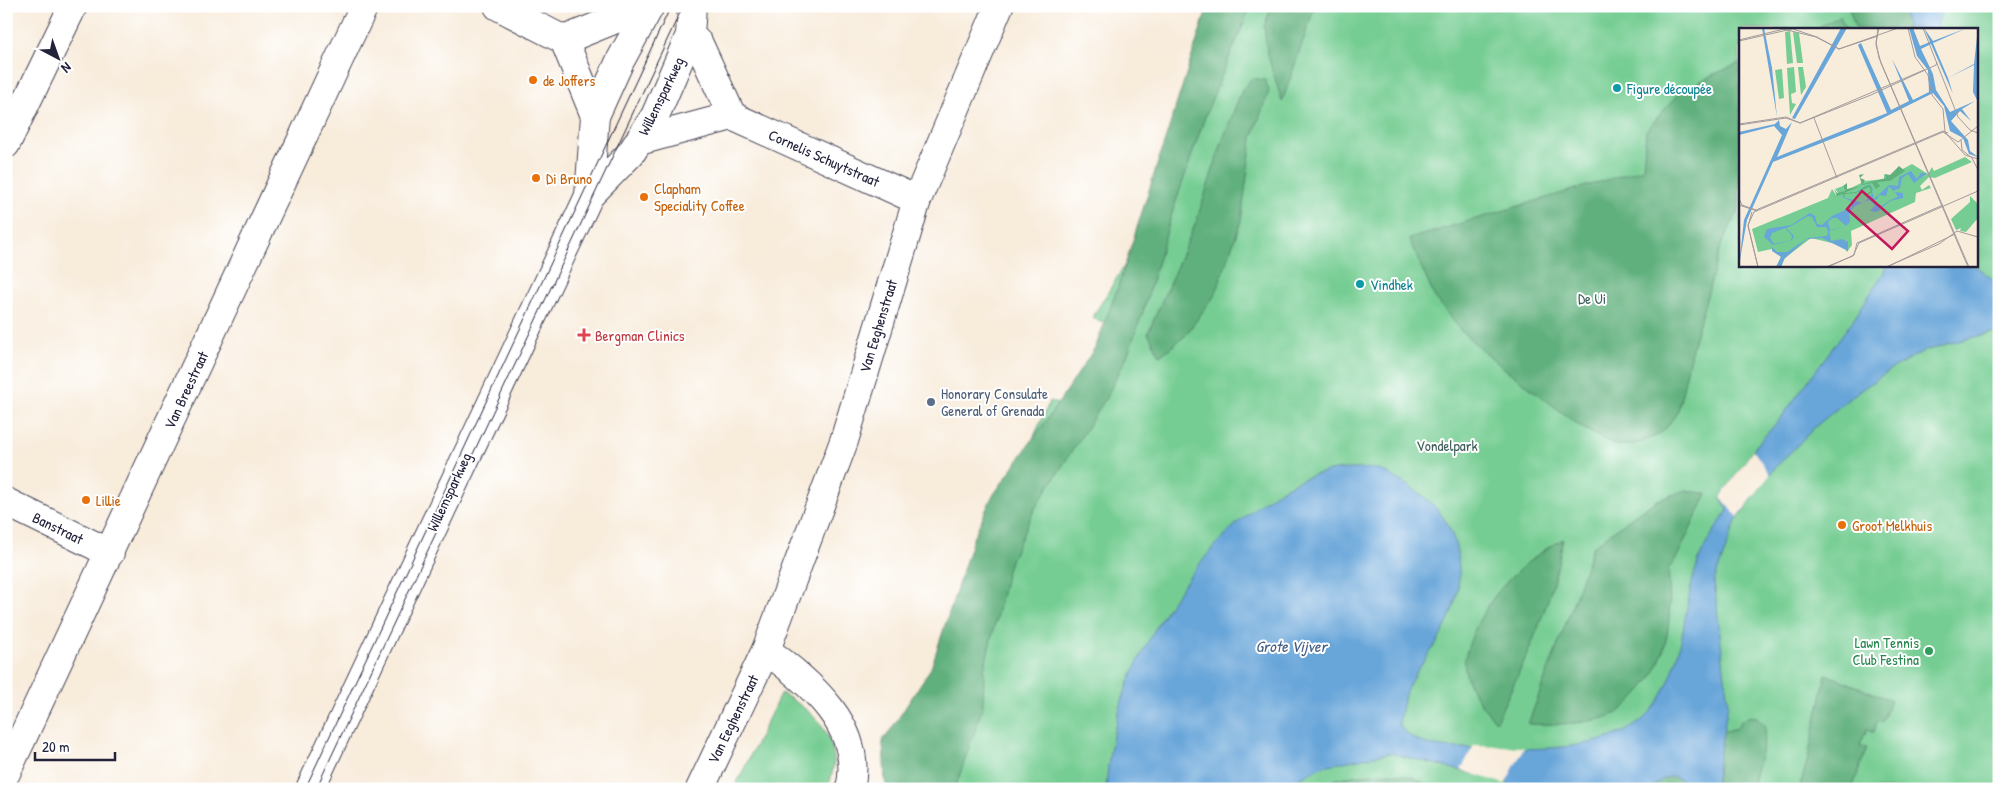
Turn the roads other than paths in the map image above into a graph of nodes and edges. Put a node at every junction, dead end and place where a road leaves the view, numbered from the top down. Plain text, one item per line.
1 (73, 6) edge
2 (364, 6) edge
3 (498, 6) edge
4 (999, 6) edge
5 (648, 7) edge
6 (688, 16) edge
7 (564, 40) junction
8 (732, 116) junction
9 (594, 126) junction
10 (6, 144) edge
11 (635, 147) junction
12 (589, 196) junction
13 (917, 200) junction
14 (6, 502) edge
15 (110, 553) junction
16 (766, 650) junction
17 (6, 773) edge
18 (310, 789) edge
19 (700, 789) edge
20 (850, 789) edge

1 - 10 street
2 - 15 street, Van Breestraat
3 - 7 street
4 - 13 street, Van Eeghenstraat
5 - 7 street
5 - 9 street, Willemsparkweg
6 - 8 street
6 - 11 street, Willemsparkweg
7 - 9 street
8 - 11 street
8 - 13 street, Cornelis Schuytstraat
9 - 11 street
9 - 12 street, Willemsparkweg
11 - 12 street, Willemsparkweg
12 - 18 street, Willemsparkweg
13 - 16 street, Van Eeghenstraat
14 - 15 street, Banstraat
15 - 17 street, Van Breestraat
16 - 19 street, Van Eeghenstraat
16 - 20 street

